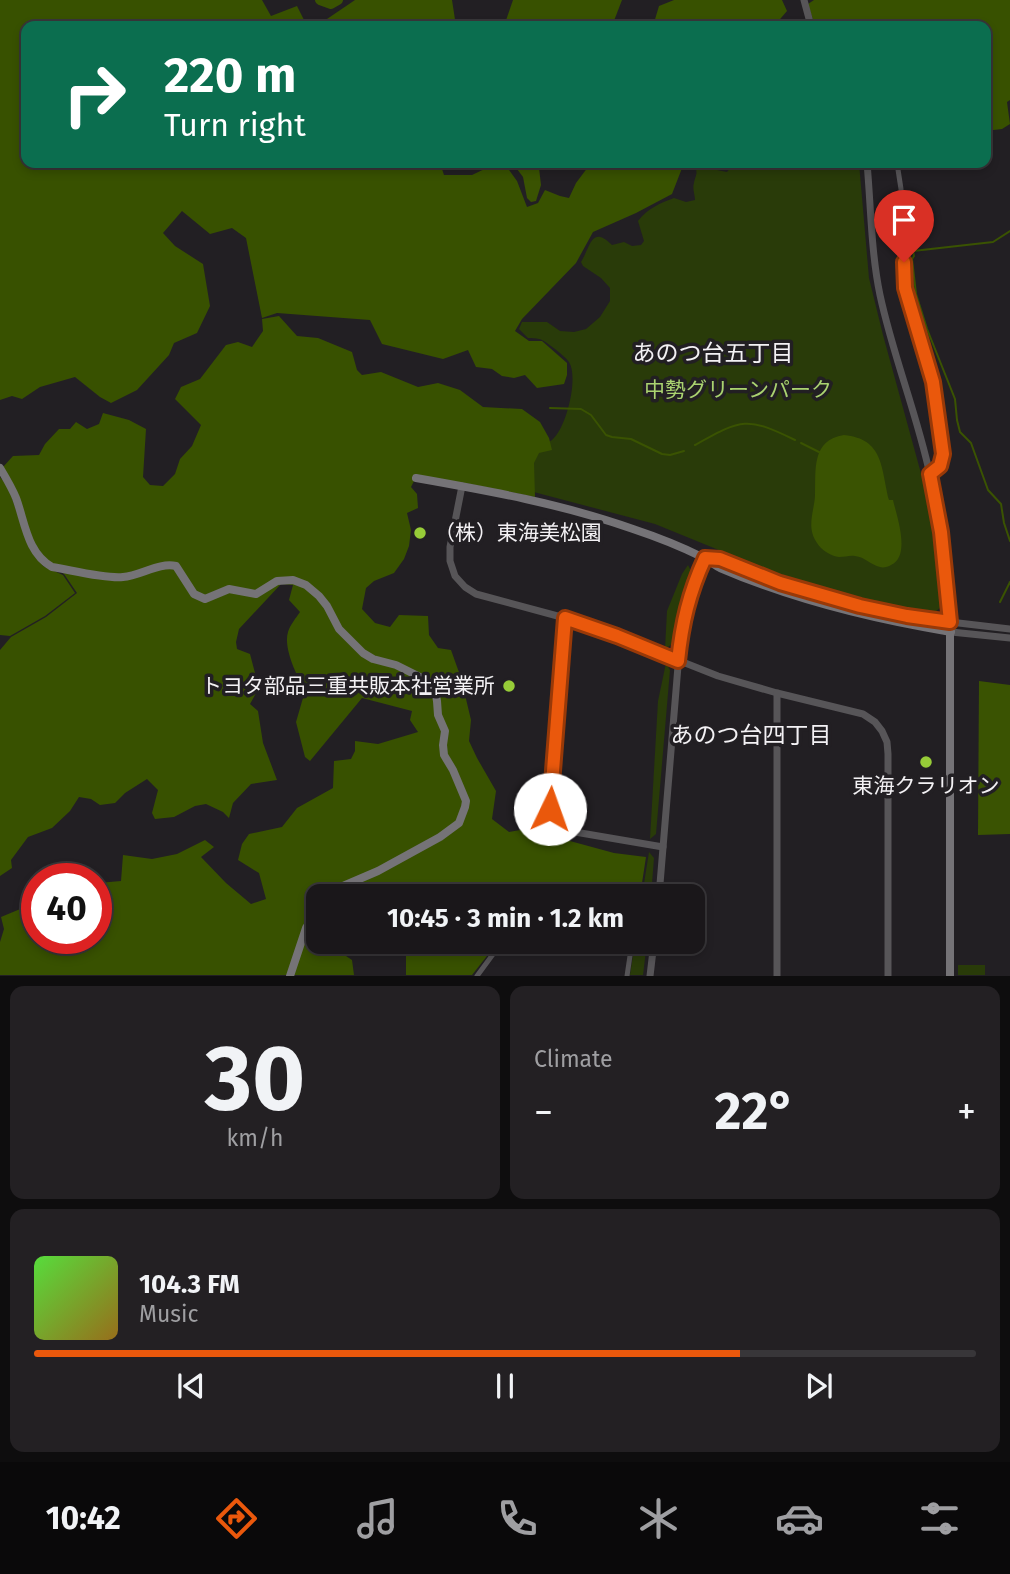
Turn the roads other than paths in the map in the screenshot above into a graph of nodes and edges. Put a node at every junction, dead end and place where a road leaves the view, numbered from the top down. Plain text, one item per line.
1 (804, 0) edge
2 (810, 21) edge
3 (867, 168) edge
4 (898, 168) edge
5 (0, 468) edge
6 (930, 474) junction
7 (416, 478) dead end
8 (463, 486) junction
9 (705, 558) junction
10 (565, 618) junction
11 (951, 627) junction
12 (1010, 629) edge
13 (1010, 638) edge
14 (678, 661) junction
15 (777, 694) junction
16 (663, 847) junction
17 (348, 884) edge
18 (660, 884) edge
19 (306, 928) edge
20 (493, 954) edge
21 (630, 954) edge
22 (653, 954) edge
23 (479, 973) edge
24 (290, 975) edge
25 (486, 975) edge
26 (627, 975) edge
27 (650, 975) edge
28 (777, 975) edge
29 (888, 975) edge
30 (950, 975) edge

1 - 2 street
3 - 6 street
4 - 6 street
5 - 17 main road
6 - 11 street
7 - 8 main road
8 - 9 main road
8 - 10 street
9 - 11 main road
9 - 14 street
10 - 14 street
10 - 16 street
11 - 12 street
11 - 13 street
11 - 30 main road
14 - 15 street
14 - 16 street
15 - 28 street
15 - 29 street
16 - 18 street
19 - 24 main road
20 - 23 street
21 - 26 street
22 - 27 street
23 - 25 street

